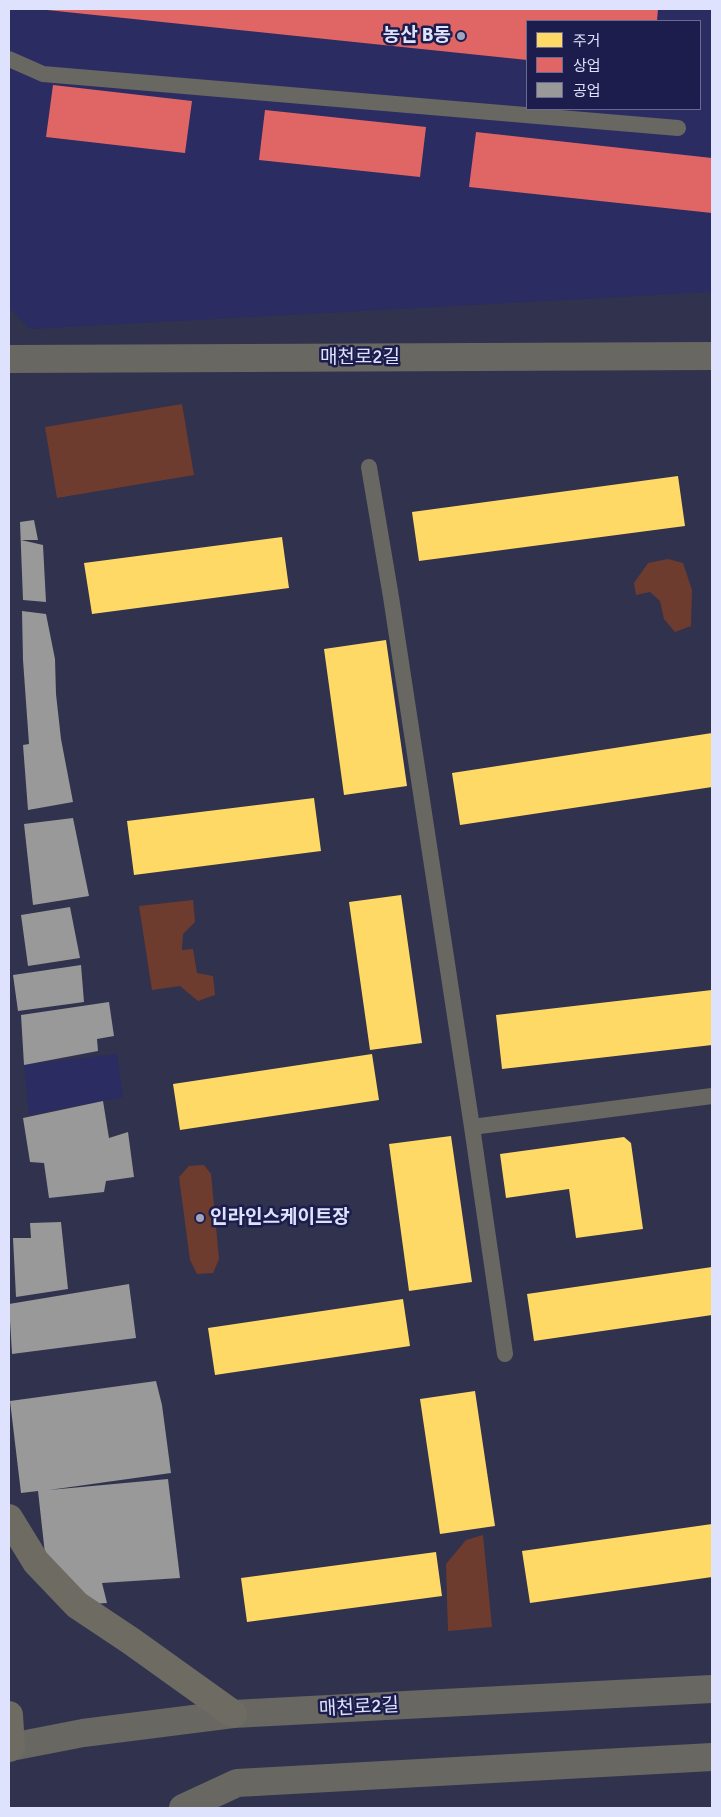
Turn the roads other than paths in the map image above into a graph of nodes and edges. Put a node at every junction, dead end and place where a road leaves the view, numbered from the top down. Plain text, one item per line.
1 (9, 59) edge
2 (678, 128) dead end
3 (712, 356) edge
4 (9, 360) edge
5 (369, 467) dead end
6 (712, 1096) edge
7 (472, 1127) junction
8 (505, 1354) dead end
9 (9, 1518) edge
10 (712, 1689) edge
11 (9, 1714) edge
12 (233, 1714) junction
13 (10, 1747) edge
14 (712, 1757) edge
15 (183, 1808) edge

1 - 2 lane
3 - 4 street, 매천로2길
5 - 7 lane
6 - 7 lane
7 - 8 lane
9 - 12 main road
10 - 12 street, 매천로2길
11 - 13 main road
12 - 13 street, 매천로2길
14 - 15 street

